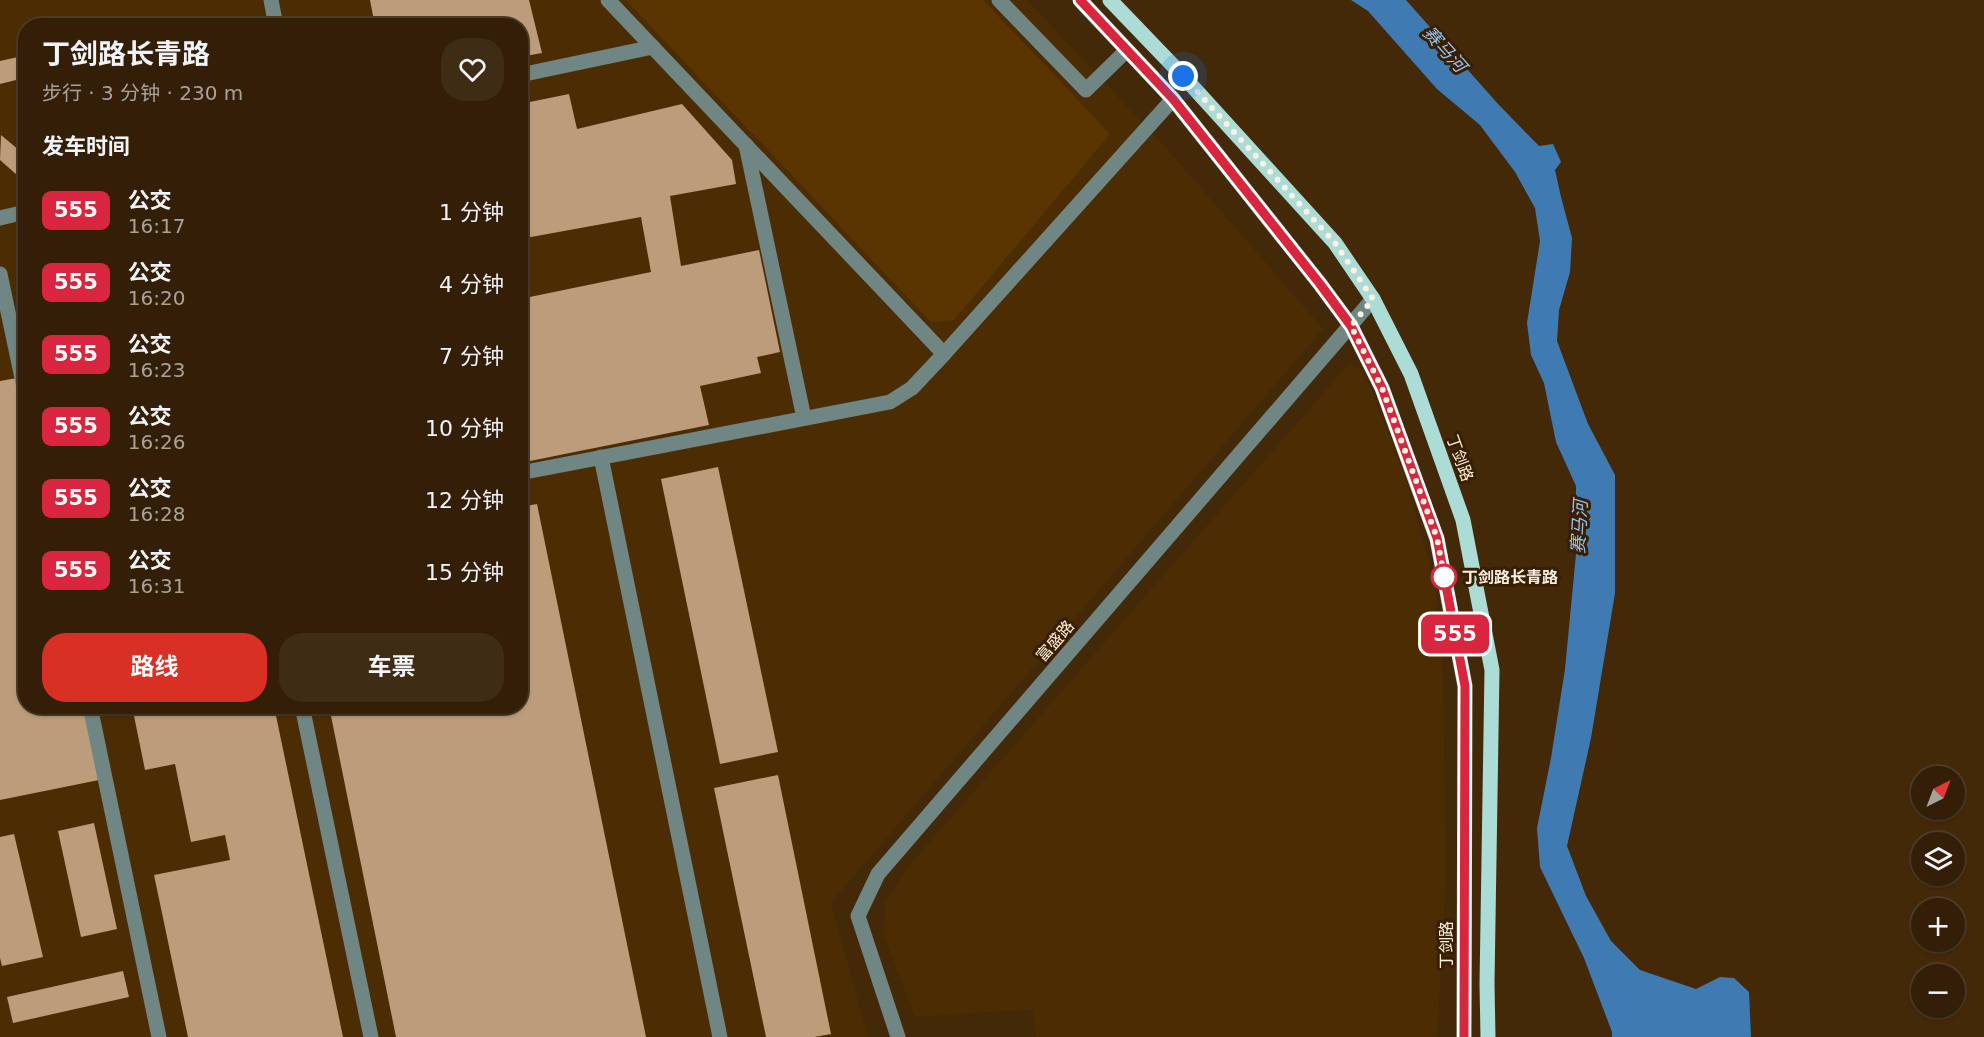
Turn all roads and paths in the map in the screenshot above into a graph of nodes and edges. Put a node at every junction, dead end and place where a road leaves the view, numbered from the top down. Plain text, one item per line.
1 (271, 0) edge
2 (608, 0) edge
3 (999, 0) edge
4 (1080, 0) edge
5 (1110, 0) edge
6 (274, 18) edge
7 (653, 47) junction
8 (1127, 50) junction
9 (528, 73) edge
10 (1173, 99) junction
11 (746, 145) junction
12 (18, 214) edge
13 (0, 218) edge
14 (0, 274) edge
15 (1373, 299) junction
16 (1351, 326) junction
17 (944, 354) junction
18 (18, 359) edge
19 (804, 418) junction
20 (601, 457) junction
21 (528, 471) edge
22 (92, 714) edge
23 (304, 714) edge
24 (159, 1037) edge
25 (371, 1037) edge
26 (720, 1037) edge
27 (898, 1037) edge
28 (1464, 1037) edge
29 (1488, 1037) edge

1 - 6 street
2 - 7 street
3 - 8 street
4 - 8 main road, 丁剑路
5 - 15 main road, 丁剑路
7 - 9 street
7 - 11 street
8 - 10 main road, 丁剑路
10 - 16 main road, 丁剑路
10 - 17 street
11 - 17 street
11 - 19 street
12 - 13 street
14 - 18 street
15 - 16 street, 富盛路
15 - 29 main road, 丁剑路
16 - 27 street, 富盛路
16 - 28 main road, 丁剑路
17 - 19 street
19 - 20 street
20 - 21 street
20 - 26 street
22 - 24 street
23 - 25 street

